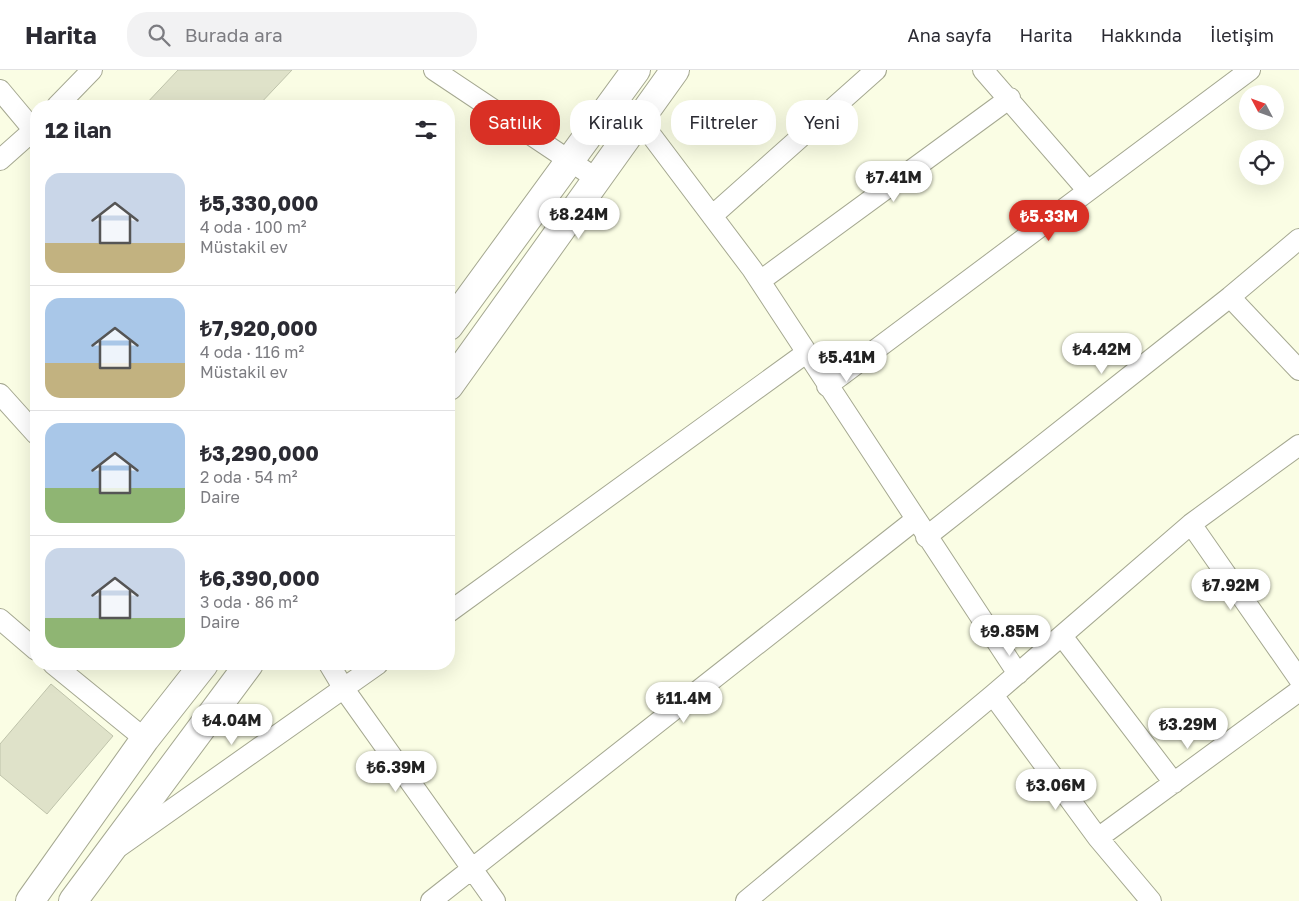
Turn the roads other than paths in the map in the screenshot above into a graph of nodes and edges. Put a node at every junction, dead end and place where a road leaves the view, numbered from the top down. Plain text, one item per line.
1 (92, 70) edge
2 (434, 70) edge
3 (636, 70) edge
4 (675, 70) edge
5 (876, 70) edge
6 (983, 70) edge
7 (1250, 70) edge
8 (0, 90) edge
9 (1010, 98) junction
10 (63, 100) edge
11 (653, 100) edge
12 (30, 123) edge
13 (30, 135) edge
14 (620, 145) edge
15 (659, 145) edge
16 (0, 160) edge
17 (569, 160) junction
18 (596, 179) junction
19 (1088, 191) junction
20 (712, 216) junction
21 (1299, 239) edge
22 (760, 281) junction
23 (1230, 297) junction
24 (455, 318) edge
25 (806, 353) junction
26 (1299, 370) edge
27 (455, 378) edge
28 (827, 386) junction
29 (0, 394) edge
30 (30, 427) edge
31 (1299, 445) edge
32 (1191, 524) junction
33 (920, 529) junction
34 (455, 608) edge
35 (0, 619) edge
36 (1062, 636) junction
37 (30, 645) edge
38 (59, 670) edge
39 (199, 670) edge
40 (245, 670) edge
41 (333, 670) edge
42 (370, 670) edge
43 (1018, 674) junction
44 (1299, 679) edge
45 (344, 688) junction
46 (1299, 691) edge
47 (993, 695) junction
48 (145, 739) junction
49 (1174, 783) junction
50 (1098, 838) junction
51 (107, 856) junction
52 (472, 869) junction
53 (30, 901) edge
54 (74, 901) edge
55 (431, 901) edge
56 (495, 901) edge
57 (746, 901) edge
58 (1152, 901) edge

1 - 10 street
2 - 17 street
3 - 17 street
4 - 11 street
5 - 20 street
6 - 9 street
7 - 19 street
8 - 12 street
9 - 19 street
9 - 22 street
13 - 16 street
14 - 18 street
15 - 20 street
17 - 18 street
17 - 24 street
18 - 27 street
19 - 28 street
20 - 22 street
21 - 23 street
22 - 25 street
23 - 26 street
23 - 33 street
25 - 28 street
25 - 34 street
28 - 33 street
29 - 30 street
31 - 32 street
32 - 36 street
32 - 44 street
33 - 43 street
33 - 52 street
35 - 37 street
36 - 43 street
36 - 49 street
38 - 48 street
39 - 48 street
40 - 51 street
41 - 45 street
42 - 45 street
43 - 47 street
45 - 51 street
45 - 52 street
46 - 49 street
47 - 50 street
47 - 57 street
48 - 53 street
49 - 50 street
50 - 58 street
51 - 54 street
52 - 55 street
52 - 56 street

